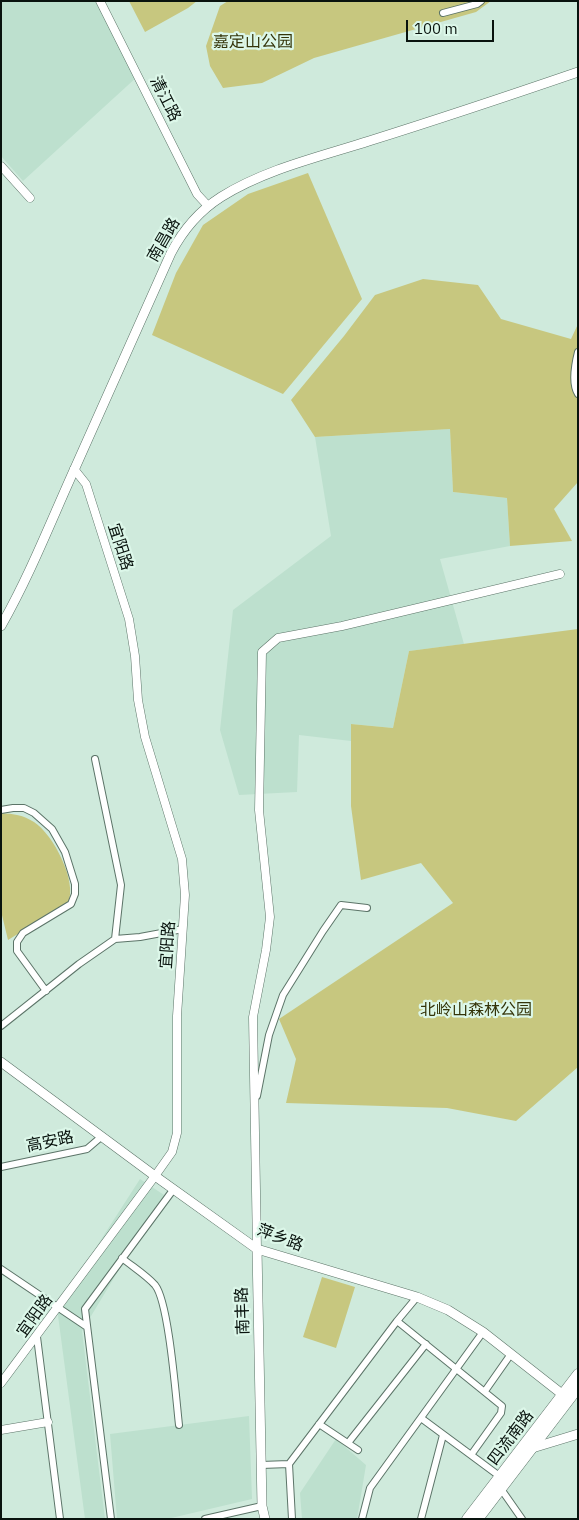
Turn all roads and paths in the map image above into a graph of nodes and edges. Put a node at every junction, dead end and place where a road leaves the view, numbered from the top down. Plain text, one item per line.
1 (100, 1) edge
2 (482, 1) edge
3 (443, 13) dead end
4 (578, 72) edge
5 (1, 166) edge
6 (30, 198) dead end
7 (208, 206) junction
8 (578, 352) edge
9 (578, 394) edge
10 (74, 470) junction
11 (560, 574) dead end
12 (1, 626) edge
13 (95, 759) dead end
14 (1, 810) edge
15 (367, 908) dead end
16 (182, 929) junction
17 (115, 939) junction
18 (46, 991) junction
19 (1, 1026) edge
20 (1, 1062) edge
21 (255, 1103) junction
22 (101, 1137) junction
23 (1, 1167) edge
24 (154, 1176) junction
25 (174, 1190) junction
26 (257, 1249) junction
27 (122, 1258) junction
28 (1, 1269) edge
29 (417, 1297) junction
30 (57, 1308) junction
31 (397, 1321) junction
32 (87, 1327) junction
33 (483, 1332) junction
34 (36, 1337) junction
35 (426, 1344) junction
36 (511, 1354) junction
37 (456, 1368) junction
38 (578, 1374) edge
39 (1, 1384) edge
40 (578, 1388) edge
41 (485, 1391) junction
42 (566, 1397) junction
43 (421, 1418) junction
44 (48, 1422) junction
45 (319, 1424) junction
46 (179, 1425) dead end
47 (1, 1430) edge
48 (578, 1434) edge
49 (443, 1435) junction
50 (348, 1443) junction
51 (533, 1448) junction
52 (358, 1450) dead end
53 (519, 1451) junction
54 (471, 1455) junction
55 (289, 1464) junction
56 (261, 1465) junction
57 (503, 1482) junction
58 (262, 1506) junction
59 (60, 1519) edge
60 (112, 1519) edge
61 (205, 1519) edge
62 (264, 1519) edge
63 (292, 1519) edge
64 (362, 1519) edge
65 (421, 1519) edge
66 (467, 1519) edge
67 (478, 1519) edge
68 (522, 1519) edge

1 - 7 street, 清江路
2 - 3 street
4 - 7 main road, 南昌路
5 - 6 street
7 - 10 main road, 南昌路
8 - 9 street
10 - 12 main road, 南昌路
10 - 16 street, 宜阳路
11 - 21 street, 南丰路
13 - 17 street
14 - 18 street
15 - 21 street
16 - 17 street
16 - 24 street, 宜阳路
17 - 18 street
18 - 19 street
20 - 22 main road, 萍乡路
21 - 26 street, 南丰路
22 - 23 street, 高安路
22 - 24 main road, 萍乡路
24 - 25 main road, 萍乡路
24 - 30 street, 宜阳路
25 - 26 main road, 萍乡路
25 - 27 street
26 - 29 main road, 萍乡路
26 - 56 main road, 南丰路
27 - 32 street
27 - 46 street
28 - 30 street
29 - 31 street
29 - 33 main road, 萍乡路
30 - 32 street
30 - 34 street, 宜阳路
31 - 35 street
31 - 45 street
32 - 60 street
33 - 36 main road, 萍乡路
33 - 37 street
34 - 39 street, 宜阳路
34 - 44 street
35 - 37 street
35 - 50 street
36 - 41 street
36 - 42 main road, 萍乡路
37 - 41 street
37 - 43 street
38 - 42 main road, 四流南路
40 - 42 main road, 四流南路
41 - 54 street
42 - 51 main road, 四流南路
42 - 53 main road, 四流南路
43 - 49 street
43 - 64 street
44 - 47 street
44 - 59 street
45 - 50 street
45 - 55 street
48 - 51 main road
49 - 54 street
49 - 65 street
50 - 52 street
51 - 53 main road
51 - 57 main road, 四流南路
53 - 57 main road, 四流南路
54 - 57 street
55 - 56 street
55 - 63 street
56 - 58 main road, 南丰路
57 - 66 main road, 四流南路
57 - 67 main road, 四流南路
57 - 68 street
58 - 61 street
58 - 62 main road, 南丰路

